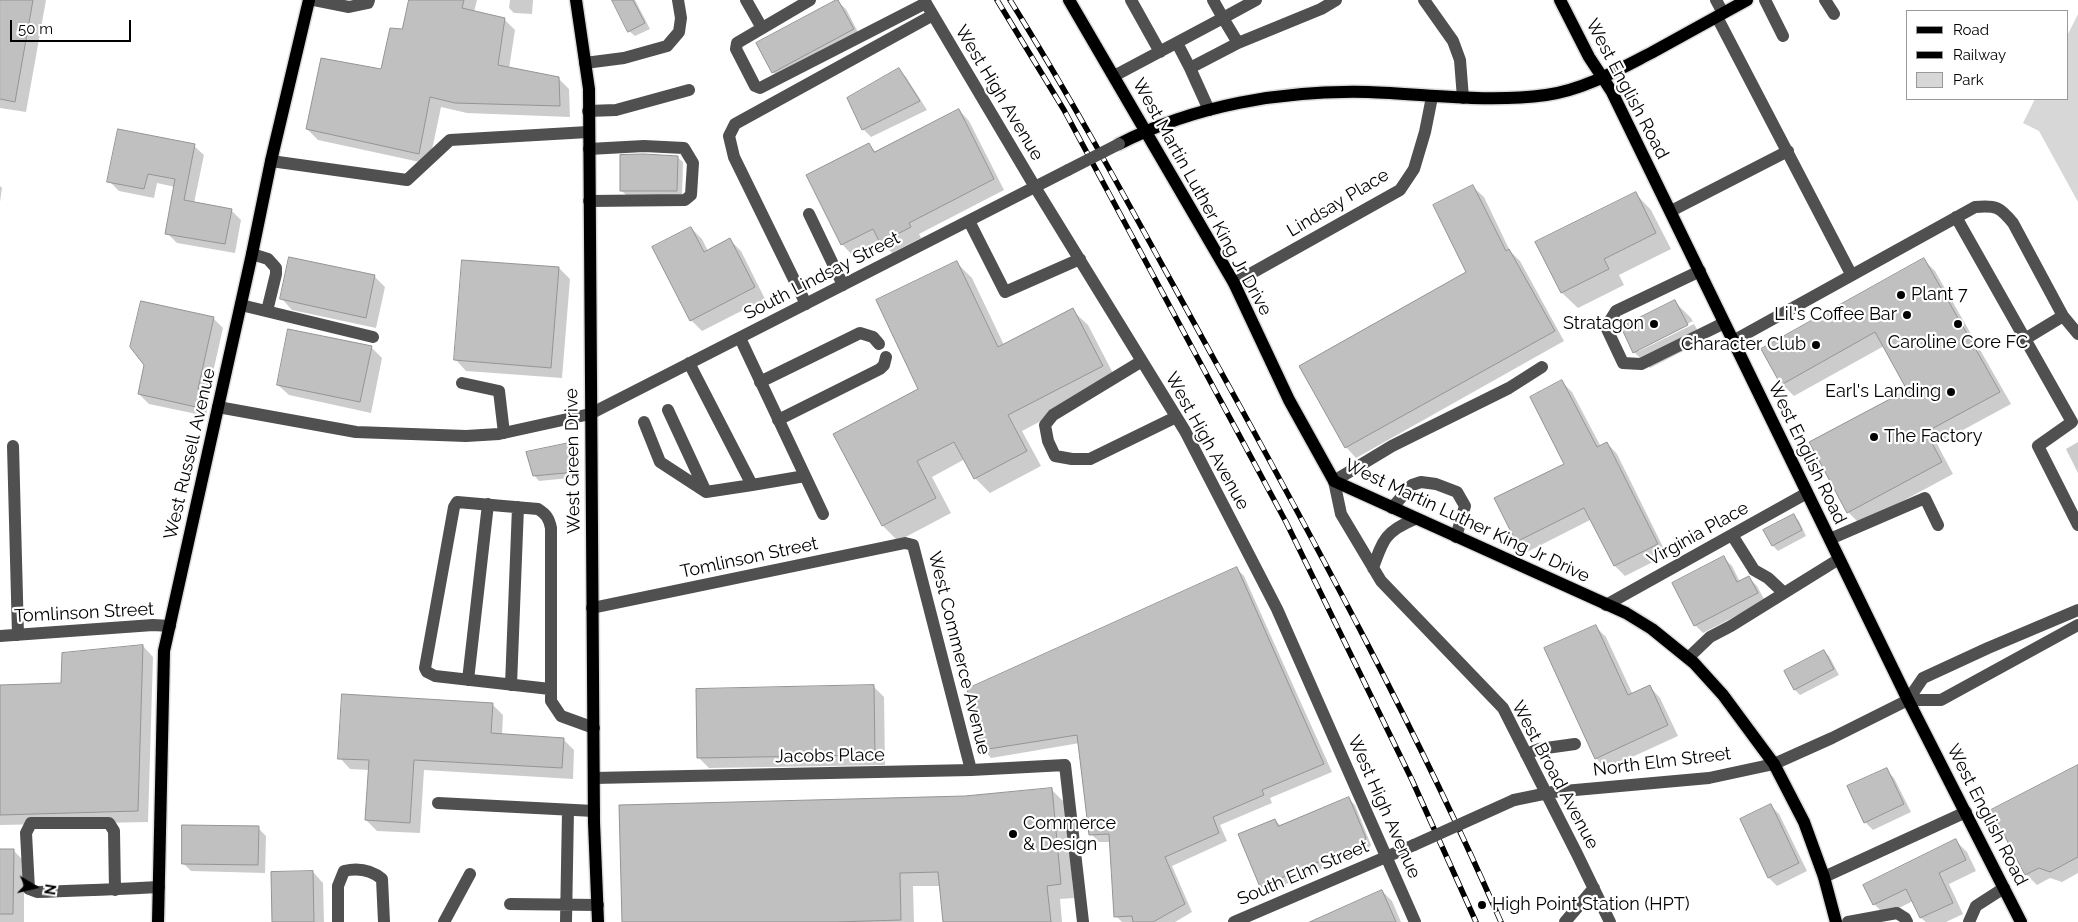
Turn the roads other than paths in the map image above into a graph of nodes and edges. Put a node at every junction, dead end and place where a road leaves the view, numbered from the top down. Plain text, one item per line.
1 (309, 0) edge
2 (314, 0) edge
3 (369, 0) edge
4 (576, 0) edge
5 (678, 0) edge
6 (746, 0) edge
7 (810, 0) edge
8 (1069, 0) edge
9 (1131, 0) edge
10 (1213, 0) edge
11 (1256, 0) edge
12 (1336, 0) edge
13 (1424, 0) edge
14 (1560, 0) edge
15 (1716, 0) edge
16 (1747, 0) edge
17 (1765, 0) edge
18 (1825, 0) edge
19 (928, 6) edge
20 (1834, 14) dead end
21 (1720, 15) junction
22 (1223, 18) junction
23 (762, 28) junction
24 (1783, 36) dead end
25 (1177, 43) junction
26 (1238, 43) junction
27 (1160, 52) junction
28 (585, 63) junction
29 (1190, 68) junction
30 (1114, 76) junction
31 (1603, 78) junction
32 (690, 90) dead end
33 (1432, 96) junction
34 (1463, 98) junction
35 (1209, 110) junction
36 (588, 112) junction
37 (1146, 130) junction
38 (588, 132) junction
39 (1119, 144) joint
40 (589, 148) junction
41 (1788, 151) junction
42 (271, 161) junction
43 (1035, 188) junction
44 (589, 201) junction
45 (1671, 211) junction
46 (809, 214) dead end
47 (1956, 217) junction
48 (969, 221) junction
49 (252, 254) junction
50 (1080, 259) junction
51 (1700, 271) junction
52 (1851, 274) junction
53 (1234, 283) junction
54 (843, 285) junction
55 (806, 304) junction
56 (241, 305) junction
57 (267, 311) junction
58 (2063, 316) junction
59 (1724, 323) junction
60 (2078, 334) edge
61 (373, 338) dead end
62 (740, 338) junction
63 (2025, 338) junction
64 (1733, 341) junction
65 (879, 344) dead end
66 (886, 357) dead end
67 (1142, 361) junction
68 (689, 364) junction
69 (1542, 367) dead end
70 (760, 382) junction
71 (462, 383) dead end
72 (218, 407) junction
73 (668, 410) dead end
74 (590, 414) junction
75 (1176, 417) junction
76 (778, 420) junction
77 (644, 422) dead end
78 (504, 433) junction
79 (13, 446) dead end
80 (805, 476) junction
81 (1334, 482) junction
82 (752, 485) junction
83 (706, 492) junction
84 (1807, 493) junction
85 (488, 504) junction
86 (518, 507) junction
87 (1392, 508) junction
88 (823, 514) dead end
89 (1415, 519) junction
90 (1938, 525) dead end
91 (2078, 525) edge
92 (1732, 535) junction
93 (1456, 537) junction
94 (1830, 540) junction
95 (913, 545) joint
96 (1839, 559) junction
97 (1373, 568) junction
98 (1784, 593) junction
99 (1606, 605) junction
100 (592, 608) junction
101 (2078, 610) edge
102 (2078, 625) edge
103 (170, 626) junction
104 (18, 634) junction
105 (0, 636) edge
106 (1688, 658) junction
107 (468, 680) junction
108 (511, 685) junction
109 (550, 689) junction
110 (1908, 700) junction
111 (594, 728) junction
112 (1576, 744) dead end
113 (1526, 754) junction
114 (1774, 764) junction
115 (971, 770) junction
116 (594, 778) junction
117 (1546, 793) junction
118 (438, 803) dead end
119 (568, 810) junction
120 (594, 811) junction
121 (1966, 812) junction
122 (1414, 845) joint
123 (1387, 856) junction
124 (470, 874) dead end
125 (1824, 877) junction
126 (159, 887) junction
127 (1594, 888) junction
128 (2004, 888) junction
129 (115, 890) junction
130 (510, 904) dead end
131 (598, 904) junction
132 (566, 905) junction
133 (1577, 916) edge
134 (158, 922) edge
135 (338, 922) edge
136 (384, 922) edge
137 (444, 922) edge
138 (566, 922) edge
139 (598, 922) edge
140 (1083, 922) edge
141 (1234, 922) edge
142 (1415, 922) edge
143 (1565, 922) edge
144 (1610, 922) edge
145 (1836, 922) edge
146 (1848, 922) edge
147 (1906, 922) edge
148 (1969, 922) edge
149 (2021, 922) edge

1 - 42 main road, West Russell Avenue
2 - 3 street
4 - 28 main road, West Green Drive
5 - 28 street
6 - 23 street
7 - 23 street
8 - 30 main road, West Martin Luther King Jr Drive
9 - 27 street
10 - 22 street
11 - 22 street
12 - 26 street
13 - 34 street
14 - 31 main road, West English Road
15 - 21 street
16 - 21 main road, South Lindsay Street
17 - 24 street
18 - 20 street
19 - 23 street
19 - 43 street, West High Avenue
19 - 55 street
21 - 31 main road, South Lindsay Street
21 - 41 street
22 - 25 street
22 - 26 street
25 - 27 street
25 - 29 street
26 - 29 street
27 - 30 street
28 - 36 main road, West Green Drive
29 - 35 street
30 - 37 main road, West Martin Luther King Jr Drive
31 - 34 main road, South Lindsay Street
31 - 45 main road, West English Road
32 - 36 street
33 - 34 main road, South Lindsay Street
33 - 35 main road, South Lindsay Street
33 - 53 street, Lindsay Place
35 - 37 main road, South Lindsay Street
36 - 38 main road, West Green Drive
37 - 39 main road, South Lindsay Street
37 - 53 main road, West Martin Luther King Jr Drive
38 - 40 main road, West Green Drive
38 - 42 street
39 - 43 street, South Lindsay Street, bridge
40 - 44 main road, West Green Drive
40 - 44 street
41 - 45 street
41 - 52 street
42 - 49 main road, West Russell Avenue
43 - 48 street, South Lindsay Street
43 - 50 street, West High Avenue
44 - 74 main road, West Green Drive
45 - 51 main road, West English Road
46 - 54 street
47 - 52 street
47 - 58 street
47 - 63 street
48 - 50 street
48 - 54 street, South Lindsay Street
49 - 56 main road, West Russell Avenue
49 - 57 street
50 - 67 street, West High Avenue
51 - 59 main road, West English Road
51 - 59 street
52 - 64 street
53 - 81 main road, West Martin Luther King Jr Drive
54 - 55 street, South Lindsay Street
55 - 62 street, South Lindsay Street
56 - 57 street
56 - 72 main road, West Russell Avenue
57 - 61 street
58 - 60 street
58 - 63 street
59 - 64 main road, West English Road
62 - 68 street, South Lindsay Street
62 - 70 street
63 - 91 street
64 - 84 main road, West English Road
65 - 70 street
66 - 76 street
67 - 75 street, West High Avenue
67 - 75 street
68 - 74 street, South Lindsay Street
68 - 82 street
69 - 81 street
70 - 76 street
71 - 78 street
72 - 78 street, South Lindsay Street
72 - 103 main road, West Russell Avenue
73 - 83 street
74 - 78 street, South Lindsay Street
74 - 100 main road, West Green Drive
75 - 123 street, West High Avenue
76 - 80 street
77 - 83 street
79 - 104 street
80 - 82 street
80 - 88 street
81 - 87 main road, West Martin Luther King Jr Drive
81 - 97 street, West Broad Avenue
82 - 83 street
84 - 92 street, Virginia Place
84 - 94 main road, West English Road
85 - 86 street
85 - 107 street
85 - 107 street
86 - 108 street
86 - 109 street
87 - 89 main road, West Martin Luther King Jr Drive
87 - 93 street
89 - 93 main road, West Martin Luther King Jr Drive
89 - 97 street
90 - 94 street
92 - 98 street
92 - 99 street, Virginia Place
93 - 99 main road, West Martin Luther King Jr Drive
94 - 96 main road, West English Road
95 - 100 street, Tomlinson Street
95 - 115 street, West Commerce Avenue
96 - 98 street
96 - 110 main road, West English Road
97 - 113 street, West Broad Avenue
98 - 106 street
99 - 106 main road, West Martin Luther King Jr Drive
100 - 111 main road, West Green Drive
101 - 110 street, North Elm Street
102 - 110 street, North Elm Street
103 - 104 street, Tomlinson Street
103 - 126 main road, West Russell Avenue
104 - 105 street, Tomlinson Street
106 - 114 main road, West Martin Luther King Jr Drive
107 - 108 street
108 - 109 street
109 - 111 street
110 - 114 street, North Elm Street
110 - 121 main road, West English Road
111 - 116 main road, West Green Drive
112 - 113 street
113 - 117 street, West Broad Avenue
114 - 117 street, North Elm Street
114 - 125 main road, West Martin Luther King Jr Drive
115 - 116 street, Jacobs Place
115 - 140 street, Jacobs Place
116 - 120 main road, West Green Drive
117 - 122 street, North Elm Street, bridge
117 - 127 street, West Broad Avenue
118 - 119 street
119 - 120 street
119 - 132 street
120 - 131 main road, West Green Drive
121 - 125 street
121 - 128 main road, West English Road
122 - 123 street, South Elm Street
123 - 141 street, South Elm Street
123 - 142 street, West High Avenue
124 - 137 street
125 - 145 main road, West Martin Luther King Jr Drive
126 - 129 street
126 - 134 main road, West Russell Avenue
127 - 133 street
127 - 144 street, West Broad Avenue
128 - 148 street
128 - 149 main road, West English Road
129 - 129 street
130 - 132 street
131 - 132 street
131 - 139 main road, West Green Drive
132 - 138 street
133 - 143 street
135 - 136 street
146 - 147 street

